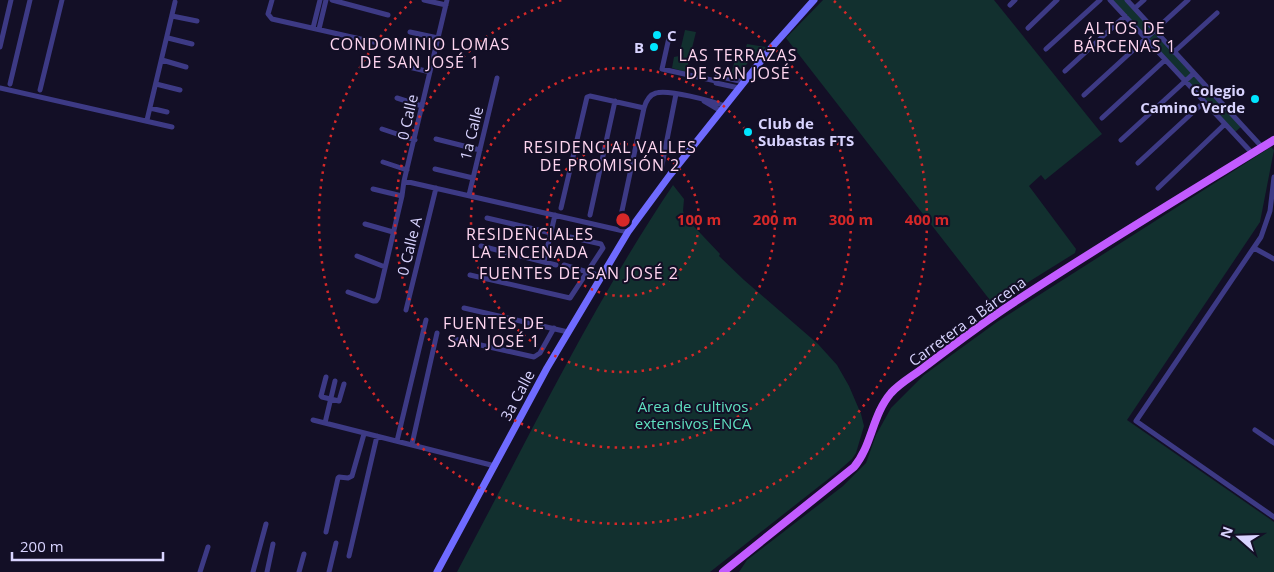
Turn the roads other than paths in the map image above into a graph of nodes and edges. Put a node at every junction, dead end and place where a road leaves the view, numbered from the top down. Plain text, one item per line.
1 (11, 0) edge
2 (30, 0) edge
3 (62, 0) edge
4 (272, 0) edge
5 (320, 0) edge
6 (326, 0) edge
7 (332, 0) edge
8 (424, 0) edge
9 (814, 0) edge
10 (1015, 0) edge
11 (1058, 0) edge
12 (1100, 0) edge
13 (1110, 0) edge
14 (1127, 0) edge
15 (1144, 0) edge
16 (1188, 0) edge
17 (175, 2) dead end
18 (446, 3) edge
19 (1010, 5) dead end
20 (1135, 8) junction
21 (1217, 13) dead end
22 (388, 15) dead end
23 (172, 16) junction
24 (1125, 16) junction
25 (197, 21) dead end
26 (316, 28) junction
27 (1028, 28) dead end
28 (1155, 30) junction
29 (410, 32) dead end
30 (670, 33) dead end
31 (168, 38) junction
32 (438, 38) junction
33 (1146, 38) junction
34 (378, 43) dead end
35 (192, 44) dead end
36 (0, 47) edge
37 (1046, 49) dead end
38 (1174, 52) junction
39 (162, 60) junction
40 (1165, 60) junction
41 (405, 66) dead end
42 (186, 67) dead end
43 (1065, 71) dead end
44 (430, 72) junction
45 (1194, 73) junction
46 (498, 78) dead end
47 (1185, 81) junction
48 (10, 84) dead end
49 (156, 84) junction
50 (741, 85) junction
51 (0, 88) edge
52 (40, 90) dead end
53 (180, 90) dead end
54 (676, 94) junction
55 (1084, 95) dead end
56 (397, 98) dead end
57 (616, 101) junction
58 (1204, 102) junction
59 (422, 106) junction
60 (150, 108) junction
61 (644, 108) junction
62 (723, 108) junction
63 (167, 112) dead end
64 (1102, 118) dead end
65 (146, 120) junction
66 (1225, 124) junction
67 (172, 127) dead end
68 (382, 129) dead end
69 (436, 139) dead end
70 (415, 140) junction
71 (1120, 140) dead end
72 (1274, 140) edge
73 (1262, 147) junction
74 (480, 150) junction
75 (1252, 153) junction
76 (383, 162) dead end
77 (1138, 163) dead end
78 (434, 169) dead end
79 (407, 170) junction
80 (661, 170) dead end
81 (1274, 177) edge
82 (473, 178) junction
83 (404, 181) junction
84 (373, 188) dead end
85 (436, 188) junction
86 (1158, 188) dead end
87 (469, 195) junction
88 (402, 196) junction
89 (561, 208) dead end
90 (1272, 209) edge
91 (555, 215) junction
92 (590, 216) dead end
93 (488, 218) dead end
94 (620, 220) dead end
95 (365, 224) dead end
96 (393, 232) junction
97 (628, 232) junction
98 (551, 233) junction
99 (570, 238) dead end
100 (481, 246) dead end
101 (1254, 248) junction
102 (357, 256) dead end
103 (1274, 259) edge
104 (544, 262) junction
105 (556, 265) dead end
106 (564, 265) dead end
107 (385, 267) junction
108 (587, 270) junction
109 (470, 275) dead end
110 (601, 276) junction
111 (348, 292) dead end
112 (464, 308) dead end
113 (406, 310) dead end
114 (426, 320) dead end
115 (554, 328) junction
116 (568, 332) junction
117 (436, 333) dead end
118 (454, 339) dead end
119 (326, 377) dead end
120 (335, 381) dead end
121 (344, 384) dead end
122 (331, 399) junction
123 (313, 420) dead end
124 (325, 423) junction
125 (1255, 430) dead end
126 (364, 434) junction
127 (377, 436) junction
128 (397, 441) junction
129 (1274, 443) edge
130 (412, 444) junction
131 (495, 466) junction
132 (1274, 517) edge
133 (266, 524) dead end
134 (326, 532) dead end
135 (336, 543) dead end
136 (274, 544) dead end
137 (208, 547) dead end
138 (304, 554) dead end
139 (349, 556) dead end
140 (200, 572) edge
141 (252, 572) edge
142 (266, 572) edge
143 (299, 572) edge
144 (329, 572) edge
145 (438, 572) edge
146 (723, 572) edge

1 - 36 street
2 - 48 street
3 - 52 street
4 - 26 street
5 - 26 street
6 - 26 street
7 - 22 street
8 - 18 street
9 - 50 main road, 3a Calle
10 - 19 street
11 - 27 street
12 - 37 street
13 - 24 street
14 - 20 street
15 - 20 street
16 - 28 street
17 - 23 street
18 - 32 street, 0 Calle
20 - 28 street
21 - 38 street
23 - 25 street
23 - 31 street
24 - 33 street
24 - 43 street
26 - 34 street
28 - 33 street
28 - 38 street
29 - 32 street
30 - 50 street
31 - 35 street
31 - 39 street
32 - 44 street, 0 Calle
33 - 40 street
33 - 55 street
38 - 45 street
39 - 42 street
39 - 49 street
40 - 47 street
40 - 64 street
41 - 44 street
44 - 59 street, 0 Calle
45 - 47 street
45 - 73 street
46 - 74 street, 1a Calle
47 - 58 street
47 - 71 street
49 - 53 street
49 - 60 street
50 - 62 main road, 3a Calle
51 - 65 street
54 - 61 street
54 - 62 street
54 - 80 street
56 - 59 street
57 - 61 street
57 - 89 street
57 - 92 street
58 - 66 street
58 - 77 street
59 - 70 street, 0 Calle
60 - 63 street
60 - 65 street
61 - 94 street
62 - 97 main road, 3a Calle
65 - 67 street
66 - 75 street
66 - 86 street
68 - 70 street
69 - 74 street
70 - 79 street, 0 Calle
72 - 73 main road, Carretera a Bárcena
73 - 75 main road, Carretera a Bárcena
74 - 82 street, 1a Calle
75 - 146 main road, Carretera a Bárcena
76 - 79 street
78 - 82 street
79 - 83 street, 0 Calle
81 - 90 street
82 - 87 street, 1a Calle
83 - 85 street
83 - 88 street, 0 Calle
84 - 88 street
85 - 87 street
85 - 113 street, 0 Calle A
87 - 91 street
88 - 96 street, 0 Calle
90 - 101 street
91 - 97 street
91 - 98 street
93 - 98 street
95 - 96 street
96 - 107 street, 0 Calle
97 - 110 main road, 3a Calle
98 - 104 street
99 - 108 street
100 - 104 street
101 - 103 street
101 - 132 street
102 - 107 street
104 - 105 street
106 - 108 street
107 - 111 street, 0 Calle
108 - 109 street
108 - 110 street
110 - 116 main road, 3a Calle
112 - 115 street
114 - 128 street
115 - 116 street
115 - 118 street
116 - 131 main road, 3a Calle
117 - 130 street
119 - 122 street
120 - 122 street
121 - 122 street
122 - 124 street
123 - 124 street
124 - 126 street
125 - 129 street
126 - 127 street
126 - 134 street
127 - 128 street
127 - 139 street
128 - 130 street
130 - 131 street
131 - 145 main road, 3a Calle
133 - 141 street
135 - 144 street
136 - 142 street
137 - 140 street
138 - 143 street

